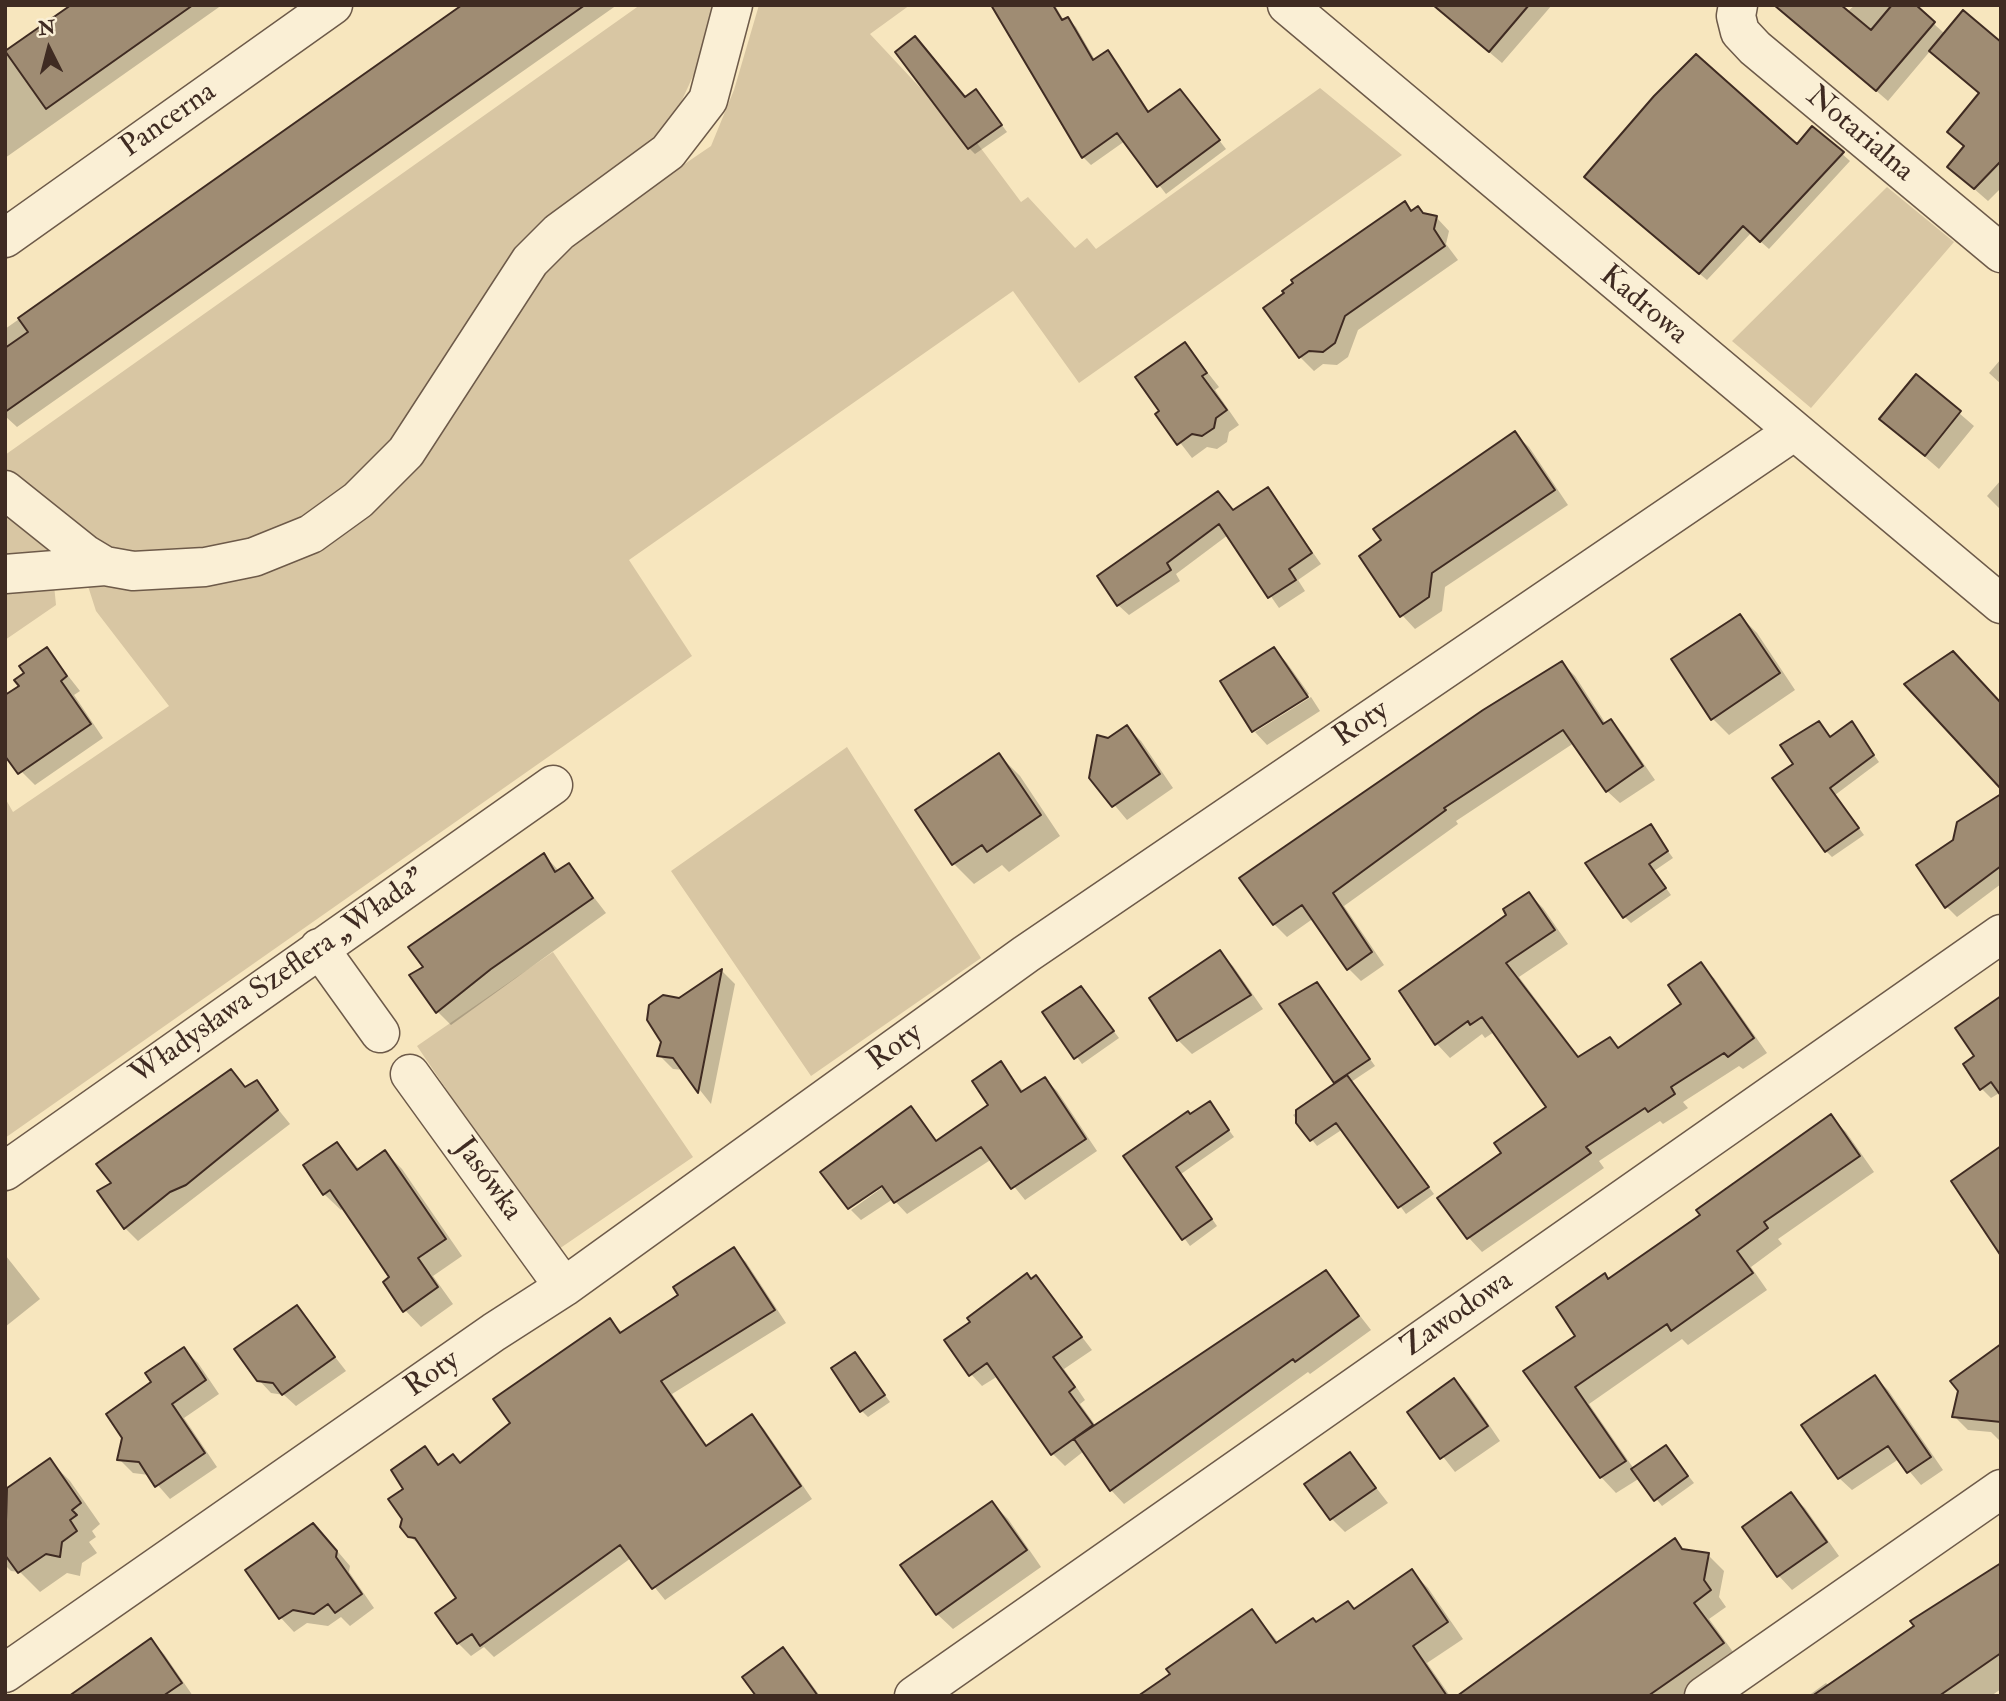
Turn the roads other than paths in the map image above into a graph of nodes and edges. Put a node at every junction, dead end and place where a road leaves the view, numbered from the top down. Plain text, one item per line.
1 (333, 5) edge
2 (733, 5) edge
3 (1287, 5) edge
4 (1738, 5) edge
5 (5, 237) edge
6 (2001, 253) edge
7 (1793, 432) junction
8 (5, 490) edge
9 (105, 566) junction
10 (5, 574) edge
11 (2001, 604) edge
12 (553, 785) dead end
13 (2001, 934) edge
14 (319, 948) junction
15 (380, 1033) dead end
16 (410, 1074) dead end
17 (5, 1171) edge
18 (564, 1287) junction
19 (2001, 1489) edge
20 (5, 1674) edge
21 (914, 1696) edge
22 (1704, 1696) edge

1 - 5 street, Pancerna
2 - 9 street
3 - 7 street, Kadrowa
4 - 6 street, Notarialna
7 - 11 street, Kadrowa
7 - 18 street, Roty
8 - 9 street
9 - 10 street
12 - 14 street, Władysława Szeflera „Włada”
13 - 21 street, Zawodowa
14 - 15 street
14 - 17 street, Władysława Szeflera „Włada”
16 - 18 street, Jasówka
18 - 20 street, Roty
19 - 22 street

